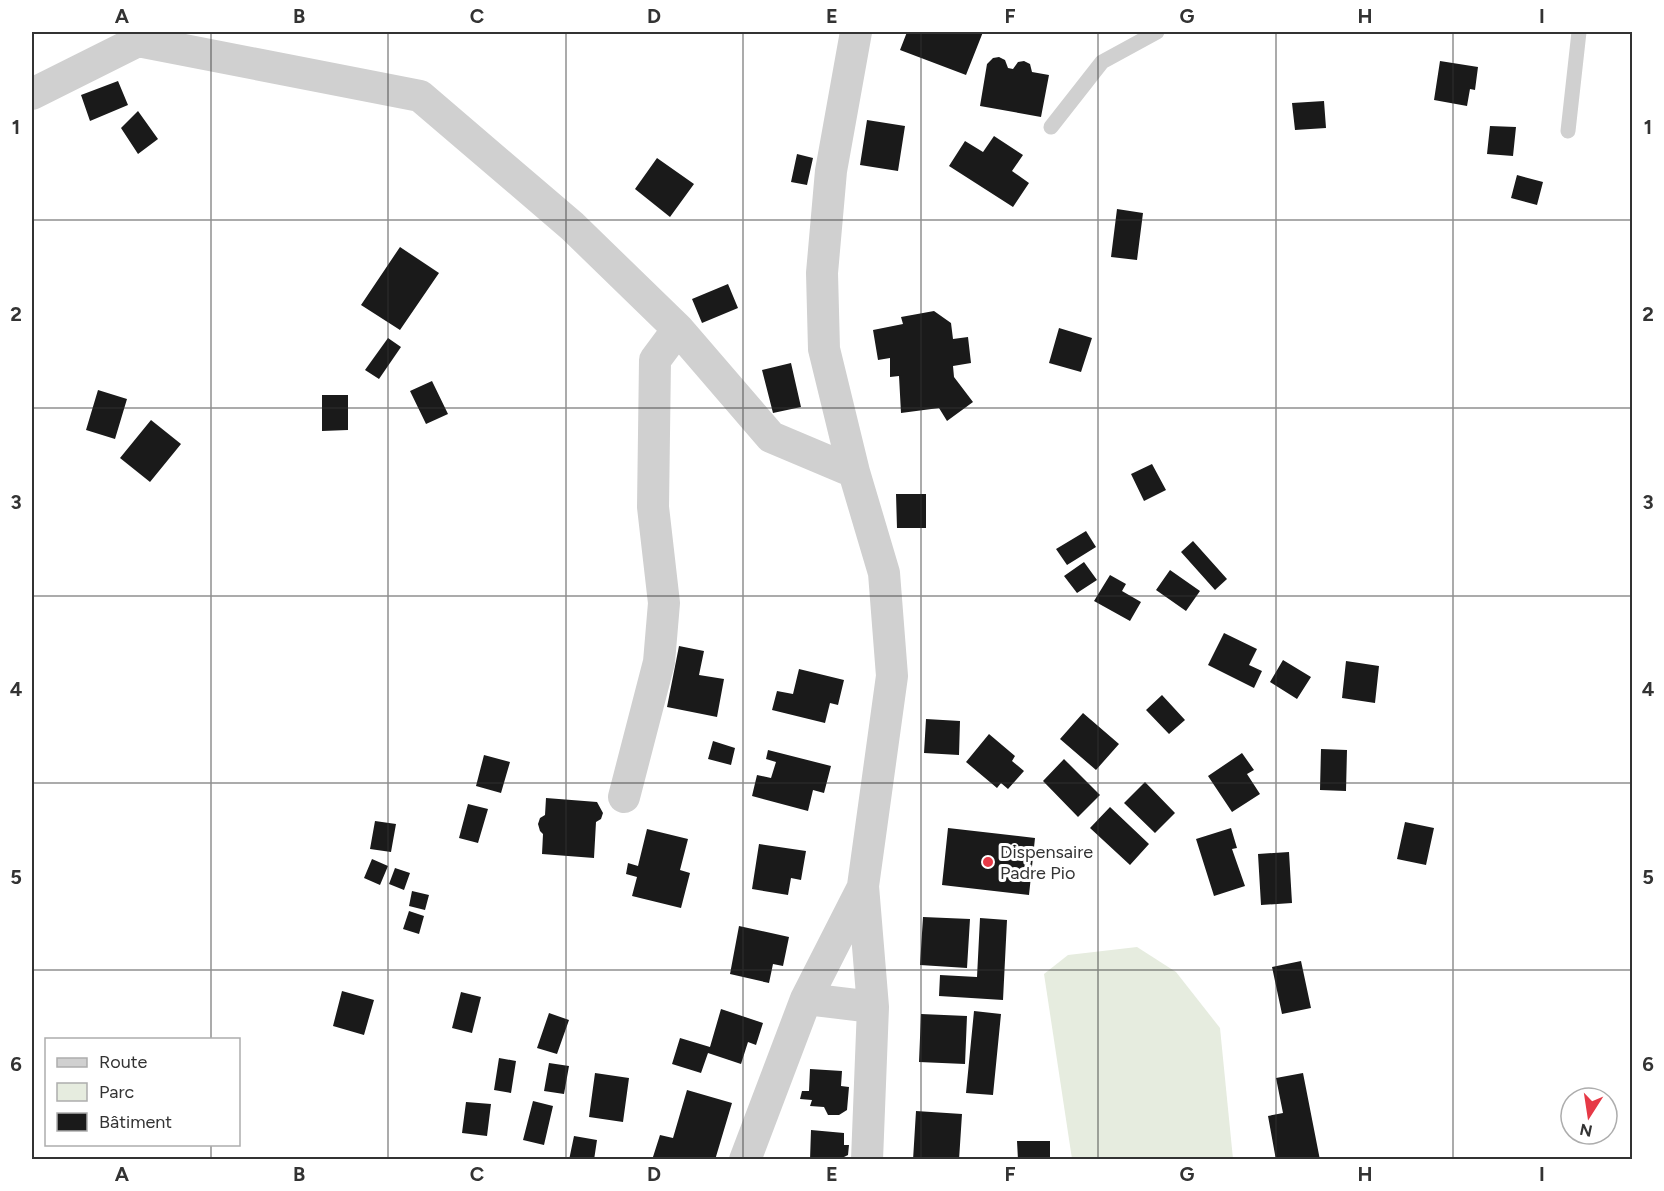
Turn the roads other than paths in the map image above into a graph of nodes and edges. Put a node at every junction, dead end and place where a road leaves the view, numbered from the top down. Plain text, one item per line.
1 (856, 32) edge
2 (1157, 32) edge
3 (1579, 32) edge
4 (152, 36) edge
5 (32, 94) edge
6 (1051, 127) dead end
7 (1568, 131) dead end
8 (678, 329) junction
9 (854, 472) junction
10 (624, 797) dead end
11 (863, 886) junction
12 (806, 999) junction
13 (873, 1007) junction
14 (745, 1160) edge
15 (867, 1160) edge

1 - 9 street
2 - 6 lane
3 - 7 lane
4 - 5 street
4 - 8 street
8 - 9 street
8 - 10 street
9 - 11 street
11 - 12 street
11 - 13 street
12 - 13 street
12 - 14 street
13 - 15 street

